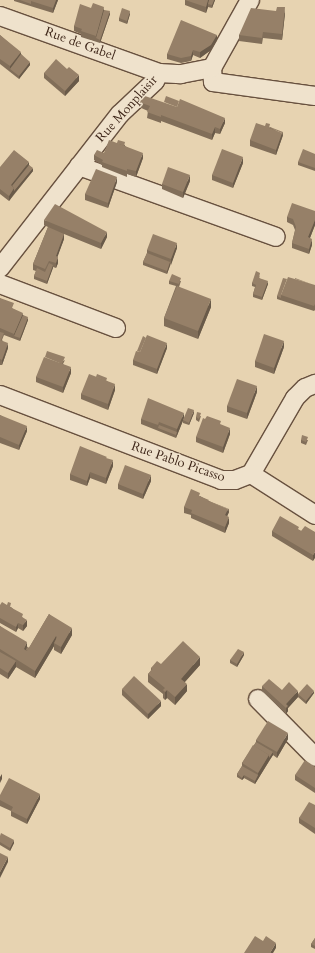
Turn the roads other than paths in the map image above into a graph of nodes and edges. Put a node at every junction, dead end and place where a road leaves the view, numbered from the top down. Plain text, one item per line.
1 (250, 0) edge
2 (0, 16) edge
3 (212, 68) junction
4 (159, 73) junction
5 (315, 96) edge
6 (79, 166) junction
7 (276, 237) dead end
8 (0, 268) edge
9 (0, 284) edge
10 (116, 328) dead end
11 (315, 384) edge
12 (0, 395) edge
13 (251, 474) junction
14 (315, 515) edge
15 (258, 699) dead end
16 (315, 757) edge

1 - 3 street
2 - 4 street, Rue de Gabel
3 - 4 street, Rue Monplaisir
3 - 5 street
4 - 6 street, Rue Monplaisir
6 - 7 street
6 - 8 street, Rue Monplaisir
9 - 10 street
11 - 13 street
12 - 13 street, Rue Pablo Picasso
13 - 14 street
15 - 16 street

